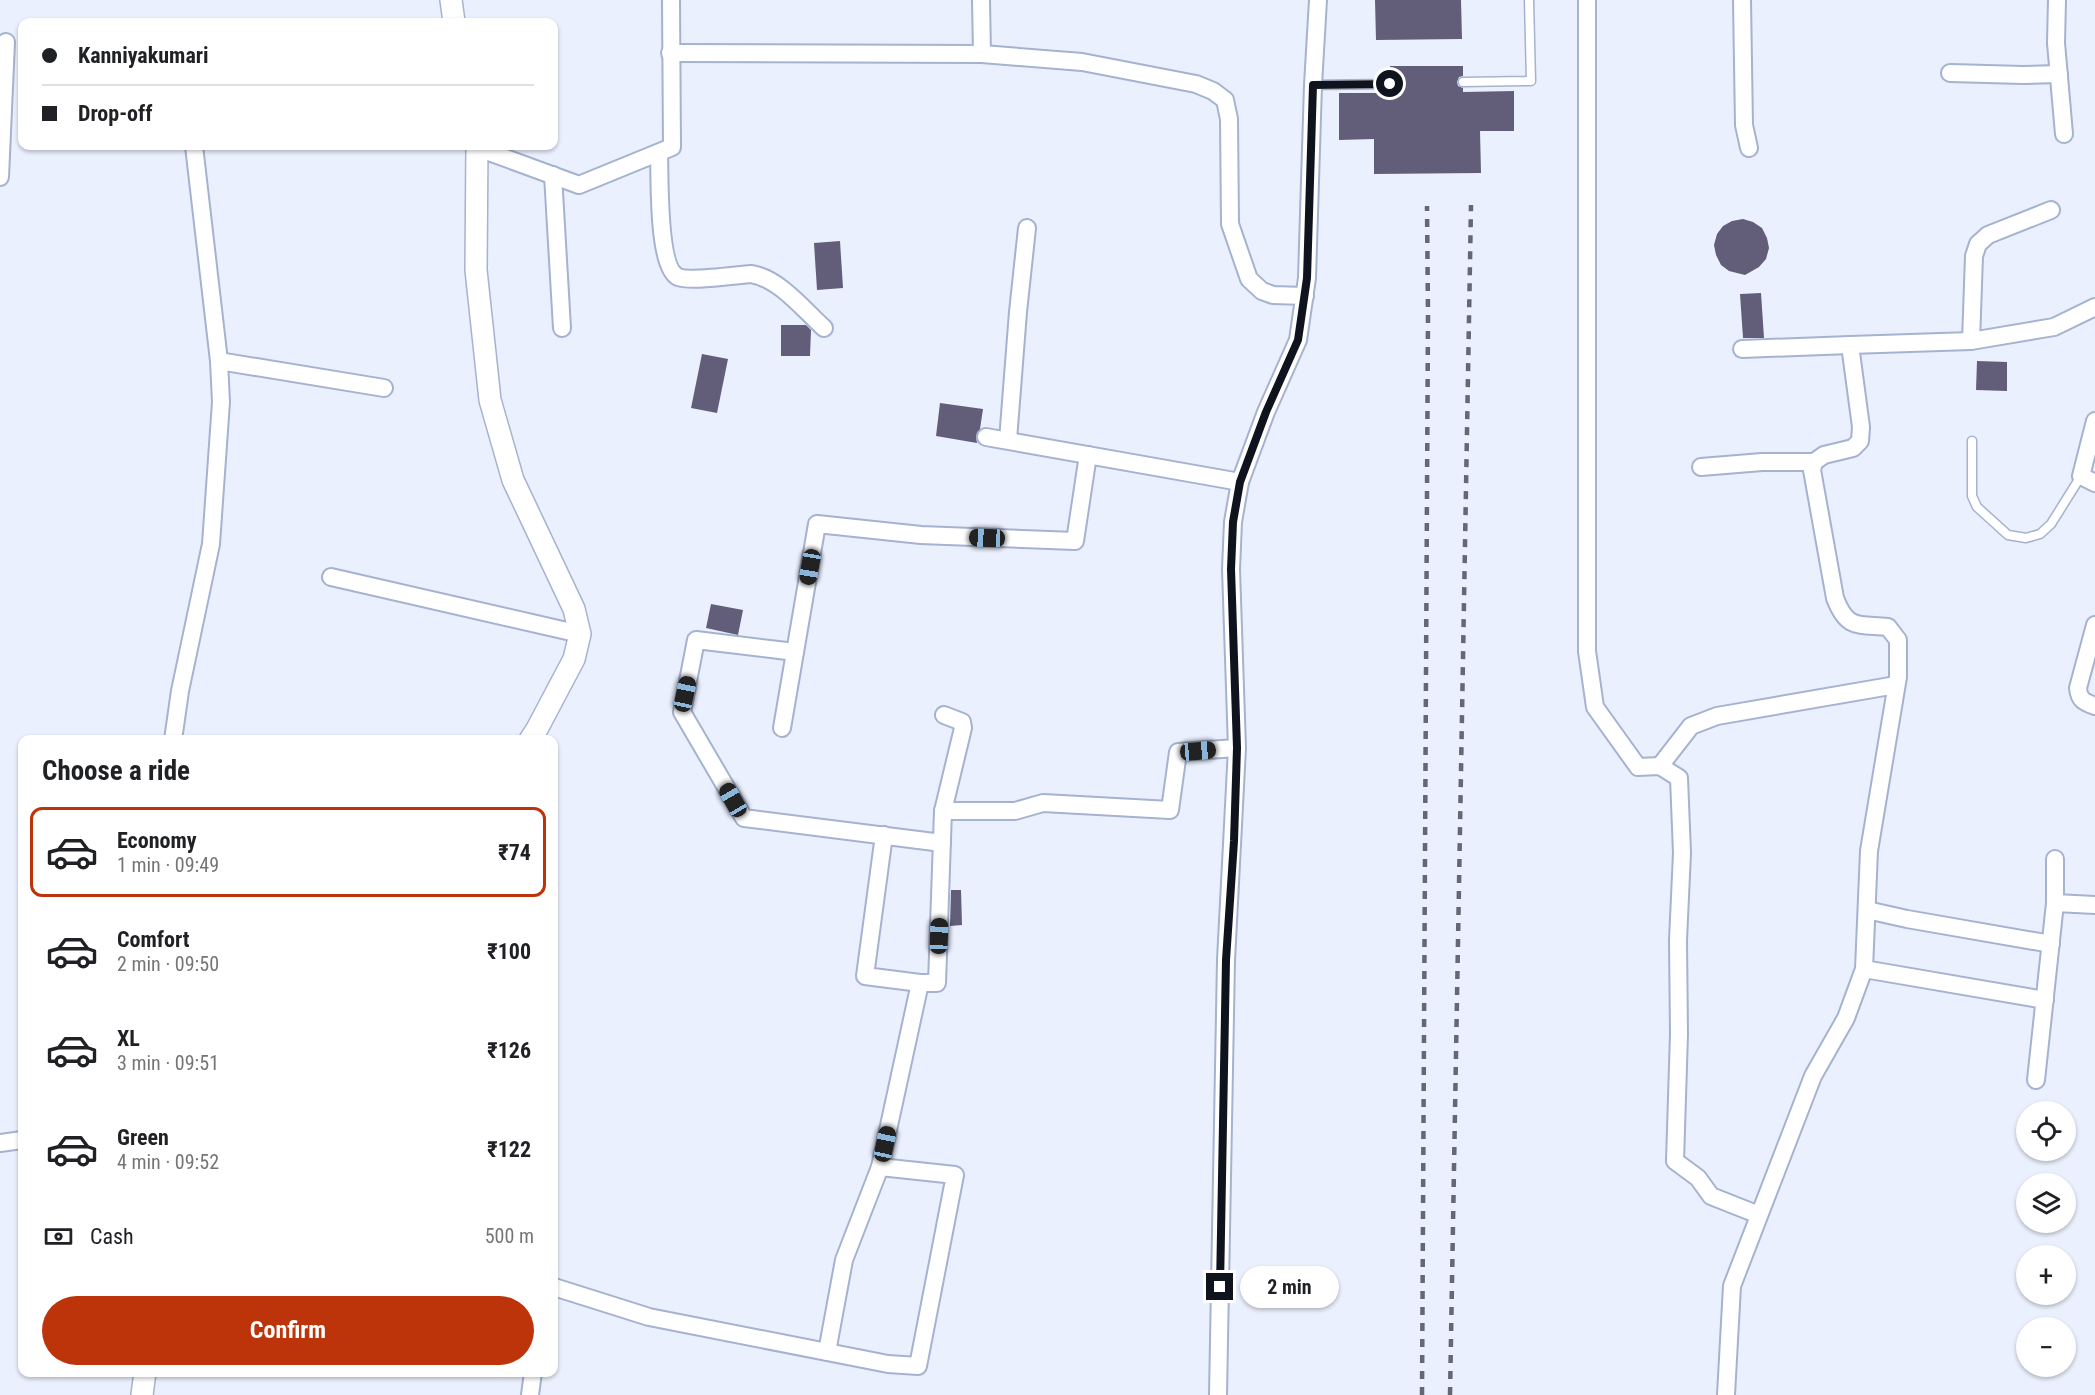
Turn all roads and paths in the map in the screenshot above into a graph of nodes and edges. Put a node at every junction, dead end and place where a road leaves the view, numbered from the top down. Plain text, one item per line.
1 (451, 0) edge
2 (671, 0) edge
3 (981, 0) edge
4 (1318, 0) edge
5 (1529, 0) edge
6 (1587, 0) edge
7 (1742, 0) edge
8 (2057, 0) edge
9 (453, 18) edge
10 (10, 42) edge
11 (670, 53) junction
12 (982, 54) junction
13 (1950, 73) dead end
14 (2059, 74) junction
15 (1463, 82) dead end
16 (1390, 84) dead end
17 (1313, 85) junction
18 (2064, 134) dead end
19 (1749, 148) dead end
20 (194, 150) edge
21 (478, 150) edge
22 (486, 150) edge
23 (659, 153) junction
24 (553, 175) junction
25 (0, 177) edge
26 (2051, 210) dead end
27 (1027, 228) dead end
28 (1305, 296) junction
29 (2095, 306) edge
30 (562, 328) dead end
31 (824, 328) dead end
32 (1971, 340) junction
33 (1850, 345) junction
34 (1742, 349) dead end
35 (219, 361) junction
36 (384, 388) dead end
37 (2095, 421) edge
38 (986, 437) dead end
39 (1008, 440) junction
40 (1972, 441) dead end
41 (1088, 455) junction
42 (1814, 462) junction
43 (1701, 467) dead end
44 (2088, 479) edge
45 (1240, 482) junction
46 (331, 577) dead end
47 (2095, 625) edge
48 (580, 634) junction
49 (795, 652) junction
50 (1896, 685) junction
51 (2095, 706) edge
52 (944, 715) dead end
53 (782, 728) dead end
54 (174, 735) edge
55 (533, 735) edge
56 (1237, 748) junction
57 (1660, 766) junction
58 (943, 811) junction
59 (884, 836) junction
60 (942, 843) junction
61 (2055, 859) dead end
62 (2055, 903) junction
63 (2095, 905) edge
64 (1867, 910) junction
65 (2051, 944) junction
66 (1864, 969) junction
67 (920, 983) junction
68 (2045, 1000) junction
69 (2036, 1080) dead end
70 (18, 1141) edge
71 (0, 1143) edge
72 (880, 1167) junction
73 (1759, 1215) junction
74 (558, 1288) edge
75 (827, 1352) junction
76 (144, 1377) edge
77 (532, 1377) edge
78 (142, 1395) edge
79 (530, 1395) edge
80 (1218, 1395) edge
81 (1726, 1395) edge

1 - 9 street
2 - 11 street
3 - 12 street
4 - 17 street
5 - 15 lane
6 - 57 street
7 - 19 street
8 - 14 street
10 - 25 street
11 - 12 street
11 - 23 street
12 - 28 street
13 - 14 street
14 - 18 street
16 - 17 lane
17 - 28 street
20 - 35 street
21 - 48 street
22 - 24 street
23 - 24 street
23 - 31 street
24 - 30 street
26 - 32 street
27 - 39 street
28 - 45 street
29 - 32 street
32 - 33 street
33 - 34 street
33 - 42 street
35 - 36 street
35 - 54 street
37 - 44 street
38 - 39 street
39 - 41 street
40 - 44 lane
41 - 45 street
41 - 49 street
42 - 43 street
42 - 50 street
45 - 56 street
46 - 48 street
47 - 51 street
48 - 55 street
49 - 53 street
49 - 59 street
50 - 57 street
50 - 64 street
52 - 58 street
56 - 58 street
56 - 80 street
57 - 73 street
58 - 60 street
59 - 60 street
59 - 67 street
60 - 67 street
61 - 62 street
62 - 63 street
62 - 65 street
64 - 65 street
64 - 66 street
65 - 68 street
66 - 68 street
66 - 73 street
67 - 72 street
68 - 69 street
70 - 71 street
72 - 75 street
72 - 75 street
73 - 81 street
74 - 75 street
76 - 78 street
77 - 79 street

